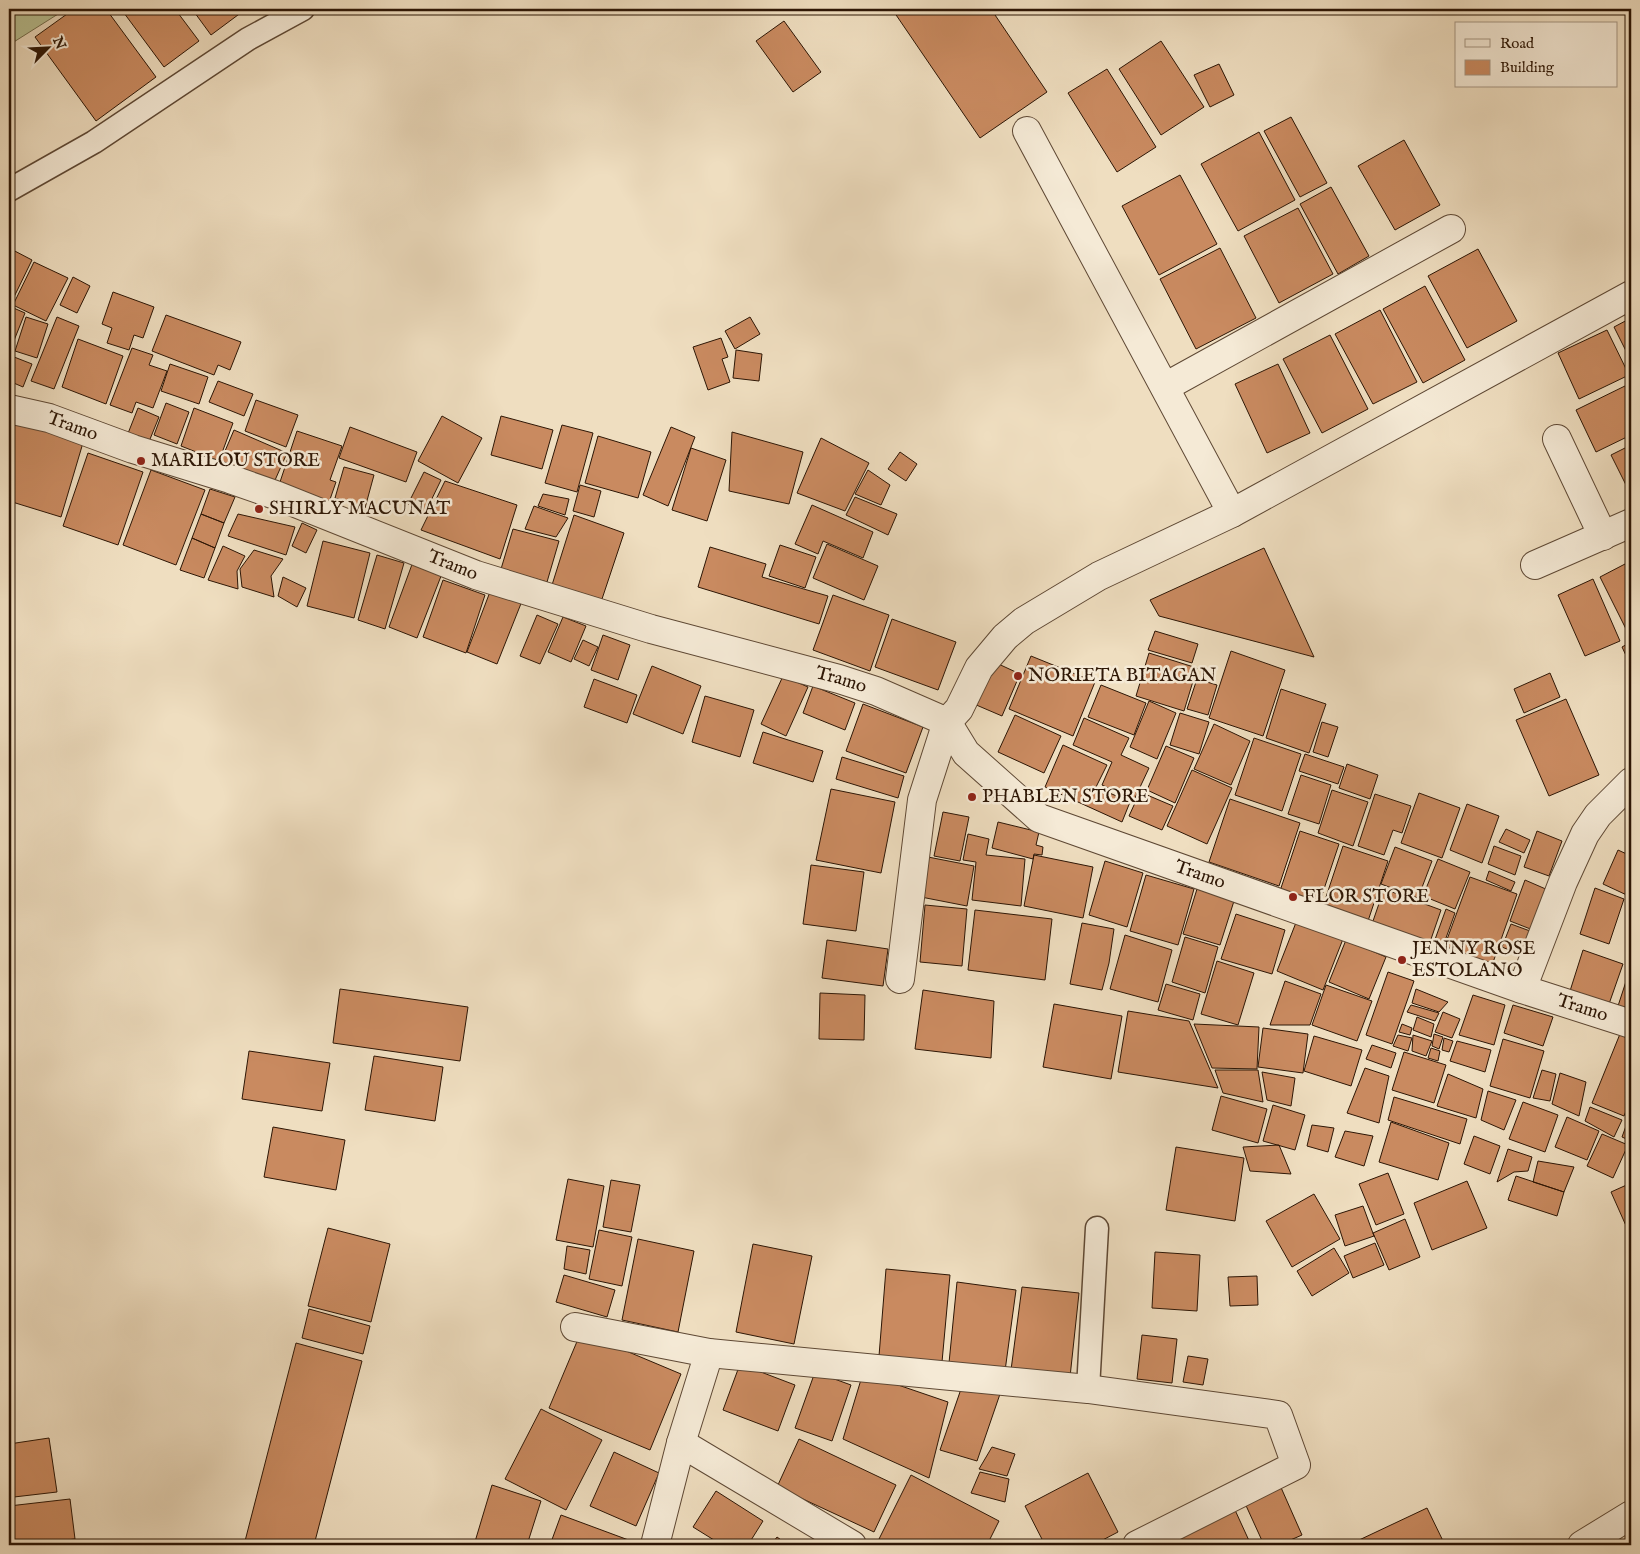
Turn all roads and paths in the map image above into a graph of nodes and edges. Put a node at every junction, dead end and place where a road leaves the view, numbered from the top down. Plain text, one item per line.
1 (303, 9) edge
2 (1028, 131) dead end
3 (9, 190) edge
4 (1451, 229) dead end
5 (1631, 294) edge
6 (1165, 387) junction
7 (9, 409) edge
8 (1557, 439) dead end
9 (1232, 512) junction
10 (1631, 523) edge
11 (1603, 536) junction
12 (1535, 565) dead end
13 (947, 722) junction
14 (1631, 782) edge
15 (900, 979) dead end
16 (1522, 989) junction
17 (1631, 1024) edge
18 (1097, 1228) dead end
19 (574, 1328) dead end
20 (709, 1353) junction
21 (1088, 1389) junction
22 (681, 1443) junction
23 (1631, 1515) edge
24 (655, 1545) edge
25 (852, 1545) edge
26 (1137, 1545) edge
27 (1584, 1545) edge

1 - 3 lane
2 - 6 street
4 - 6 street
5 - 9 street
6 - 9 street
7 - 13 street, Tramo
8 - 11 street
9 - 13 street
10 - 11 street
11 - 12 street
13 - 15 street
13 - 16 street, Tramo
14 - 16 street
16 - 17 street, Tramo
18 - 21 lane
19 - 20 street
20 - 21 street
20 - 22 street
21 - 26 street
22 - 24 street
22 - 25 street
23 - 27 street

